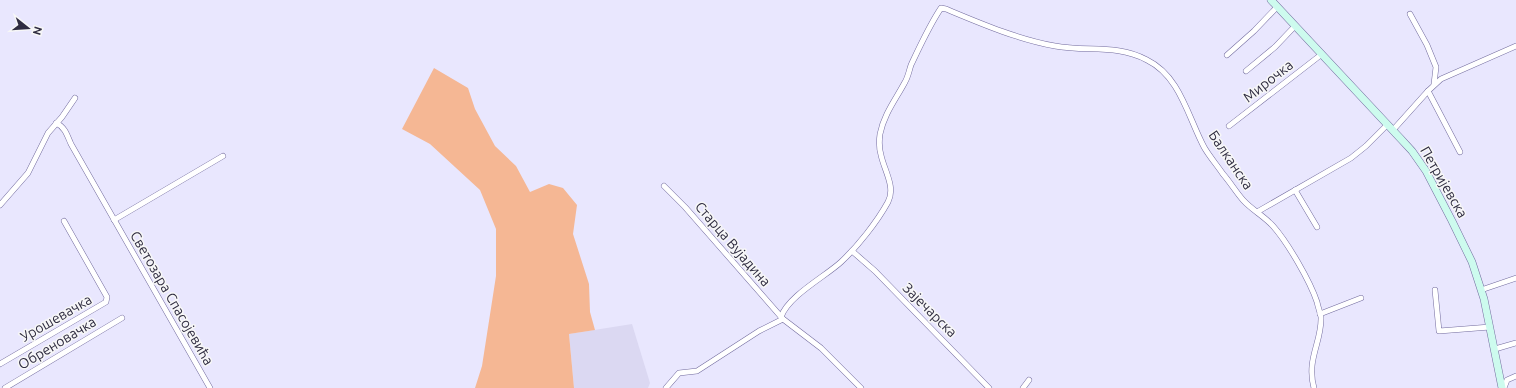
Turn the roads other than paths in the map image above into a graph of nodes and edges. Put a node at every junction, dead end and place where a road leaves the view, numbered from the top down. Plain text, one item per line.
1 (1271, 0) edge
2 (1277, 7) junction
3 (1410, 14) dead end
4 (1295, 26) junction
5 (1516, 46) edge
6 (1322, 54) junction
7 (1227, 55) dead end
8 (1246, 71) dead end
9 (1434, 84) junction
10 (1428, 91) junction
11 (75, 98) dead end
12 (56, 123) junction
13 (1388, 124) junction
14 (1229, 126) dead end
15 (1393, 130) junction
16 (1460, 152) dead end
17 (223, 156) dead end
18 (664, 186) dead end
19 (1295, 190) junction
20 (0, 205) edge
21 (1257, 212) junction
22 (114, 220) junction
23 (64, 221) dead end
24 (1317, 227) dead end
25 (852, 251) junction
26 (1516, 278) edge
27 (1435, 290) dead end
28 (1481, 290) junction
29 (1361, 298) dead end
30 (1320, 314) junction
31 (122, 318) dead end
32 (782, 318) junction
33 (1490, 326) junction
34 (1516, 343) edge
35 (1495, 349) junction
36 (0, 364) edge
37 (1516, 376) edge
38 (1029, 380) dead end
39 (5, 388) edge
40 (210, 388) edge
41 (666, 388) edge
42 (861, 388) edge
43 (989, 388) edge
44 (1023, 388) edge
45 (1314, 388) edge
46 (1503, 388) edge

1 - 2 main road, Петријевска
2 - 4 main road, Петријевска
2 - 7 street
3 - 9 street
4 - 6 main road, Петријевска
4 - 8 street
5 - 9 street
6 - 13 main road, Петријевска
6 - 14 street, Мирочка
9 - 10 street
10 - 15 street
10 - 16 street
11 - 12 street
12 - 20 street
12 - 22 street, Светозара Спасојевића
13 - 15 main road, Петријевска
13 - 19 street
15 - 28 main road, Петријевска
17 - 22 street, Светозара Спасојевића
18 - 32 street, Старца Вујадина
19 - 21 street
19 - 24 street
21 - 25 street, Балканска
21 - 30 street, Балканска
22 - 40 street, Светозара Спасојевића
23 - 36 street, Урошевачка
25 - 32 street
25 - 43 street, Зајечарска
26 - 28 street
27 - 33 street
28 - 33 main road, Петријевска
29 - 30 street
30 - 45 street, Балканска
31 - 39 street, Обреновачка
32 - 41 street
32 - 42 street, Старца Вујадина
33 - 35 main road, Петријевска
34 - 35 street
35 - 46 main road, Петријевска
37 - 46 street
38 - 44 street

